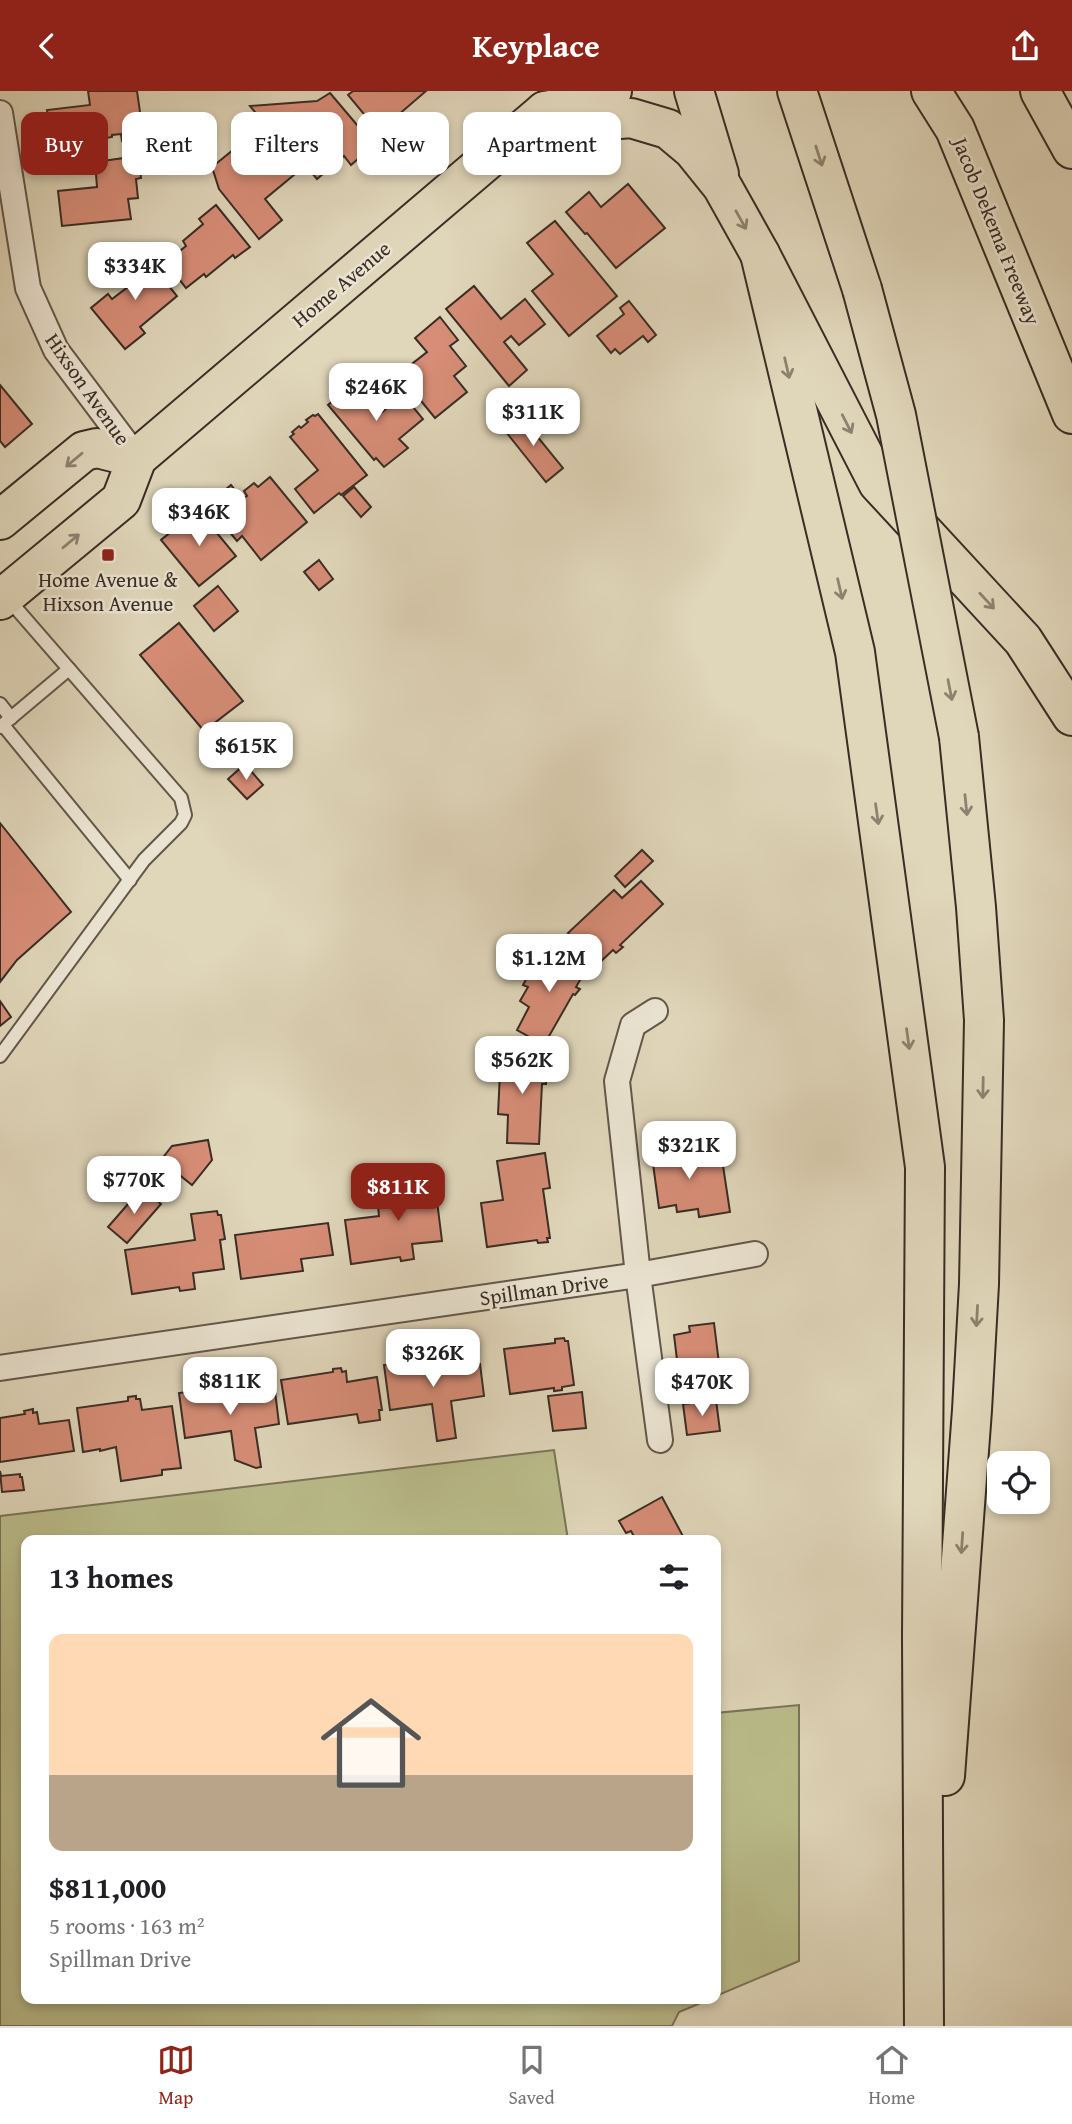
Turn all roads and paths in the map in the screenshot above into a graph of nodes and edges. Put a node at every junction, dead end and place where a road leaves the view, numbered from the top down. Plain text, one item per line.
1 (612, 91) edge
2 (694, 91) edge
3 (797, 91) edge
4 (932, 91) edge
5 (1040, 91) edge
6 (548, 101) edge
7 (0, 113) edge
8 (1072, 149) edge
9 (722, 186) junction
10 (760, 254) junction
11 (1072, 414) edge
12 (137, 458) junction
13 (0, 520) edge
14 (3, 598) edge
15 (69, 669) junction
16 (0, 704) edge
17 (1072, 716) edge
18 (5, 723) edge
19 (130, 880) junction
20 (655, 1011) dead end
21 (0, 1056) edge
22 (755, 1254) dead end
23 (638, 1275) junction
24 (0, 1368) edge
25 (660, 1440) dead end
26 (926, 2026) edge

1 - 6 main road
2 - 9 main road
3 -> 26 main road, bridge
4 - 11 main road, Jacob Dekema Freeway
5 - 8 main road
6 - 9 main road
6 - 12 main road, Home Avenue
7 - 12 street, Hixson Avenue
9 -> 10 main road
10 -> 17 main road
10 -> 26 main road
12 -> 13 main road
14 -> 12 main road, Home Avenue
14 - 15 lane
15 - 18 lane
15 - 19 lane
16 - 18 lane
18 - 19 lane
19 - 21 lane
20 - 23 street
22 - 23 street, Spillman Drive
23 - 24 street, Spillman Drive
23 - 25 street

